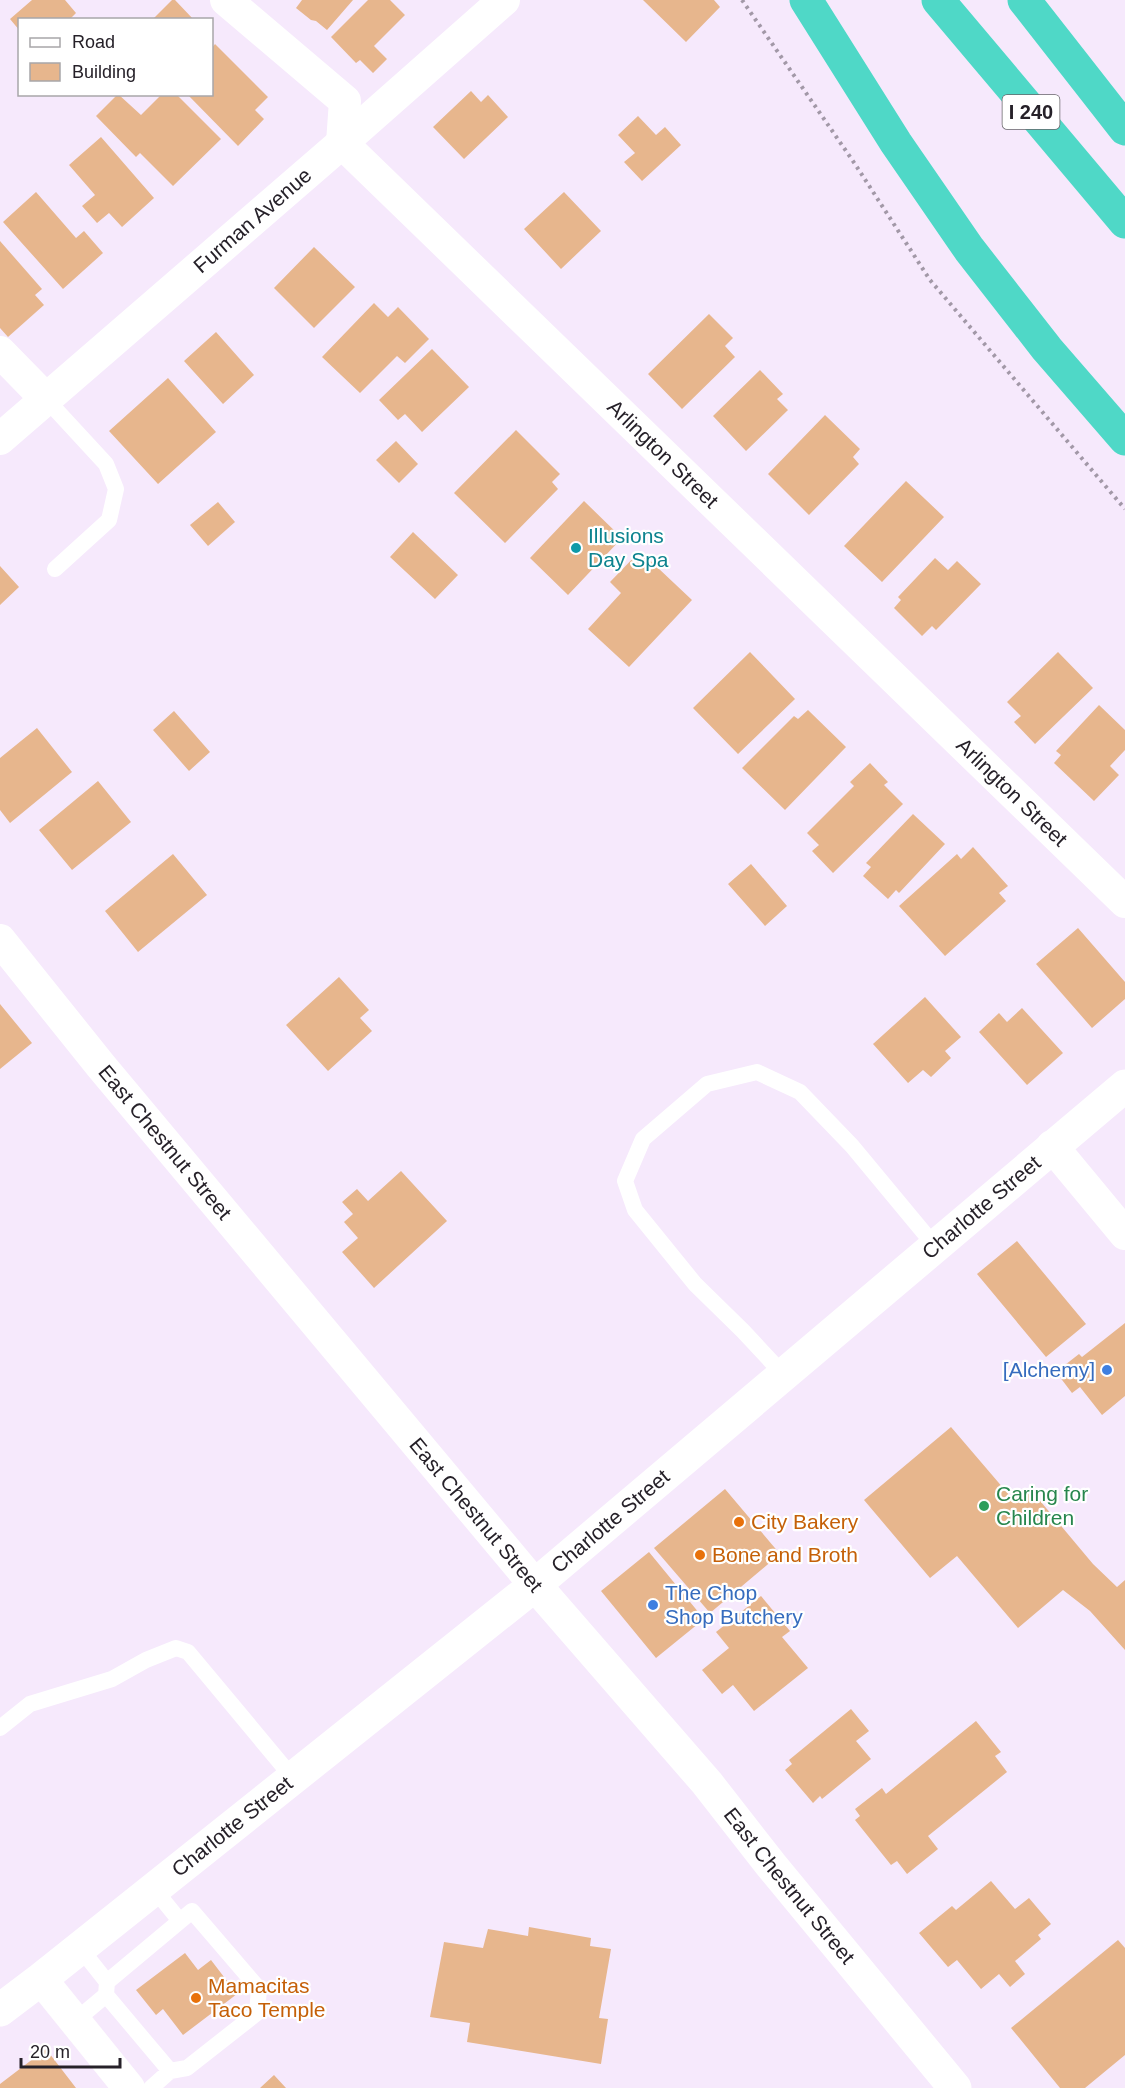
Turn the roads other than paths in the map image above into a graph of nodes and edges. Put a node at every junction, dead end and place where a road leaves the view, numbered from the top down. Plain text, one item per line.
1 (226, 0) edge
2 (504, 0) edge
3 (806, 0) edge
4 (938, 0) edge
5 (1024, 0) edge
6 (1125, 129) edge
7 (342, 143) junction
8 (1125, 222) edge
9 (0, 352) edge
10 (45, 399) junction
11 (1125, 439) edge
12 (0, 440) edge
13 (55, 569) dead end
14 (1125, 902) edge
15 (0, 940) edge
16 (1125, 1086) edge
17 (1052, 1146) junction
18 (1125, 1234) edge
19 (935, 1246) junction
20 (783, 1374) junction
21 (535, 1585) junction
22 (0, 1728) edge
23 (293, 1778) junction
24 (154, 1889) junction
25 (180, 1921) junction
26 (80, 1948) junction
27 (41, 1980) junction
28 (106, 1988) junction
29 (0, 2010) edge
30 (75, 2021) junction
31 (170, 2071) junction
32 (129, 2088) edge
33 (151, 2088) edge
34 (955, 2088) edge

1 - 7 street
2 - 7 street, Furman Avenue
3 - 11 highway
4 - 8 highway, I 240
5 - 6 highway, I 240
7 - 10 street, Furman Avenue
7 - 14 street, Arlington Street
9 - 10 street
10 - 12 street, Furman Avenue
10 - 13 lane
15 - 21 street, East Chestnut Street
16 - 17 street, Charlotte Street
17 - 18 street
17 - 19 street, Charlotte Street
19 - 20 street, Charlotte Street
19 - 20 lane
20 - 21 street, Charlotte Street
21 - 23 street, Charlotte Street
21 - 34 street, East Chestnut Street
22 - 23 lane
23 - 24 street, Charlotte Street
24 - 25 lane
24 - 26 street, Charlotte Street
25 - 28 lane
25 - 31 lane
26 - 27 street, Charlotte Street
26 - 28 lane
27 - 29 street, Charlotte Street
27 - 30 street
28 - 30 lane
28 - 31 lane
30 - 32 street
31 - 33 lane

